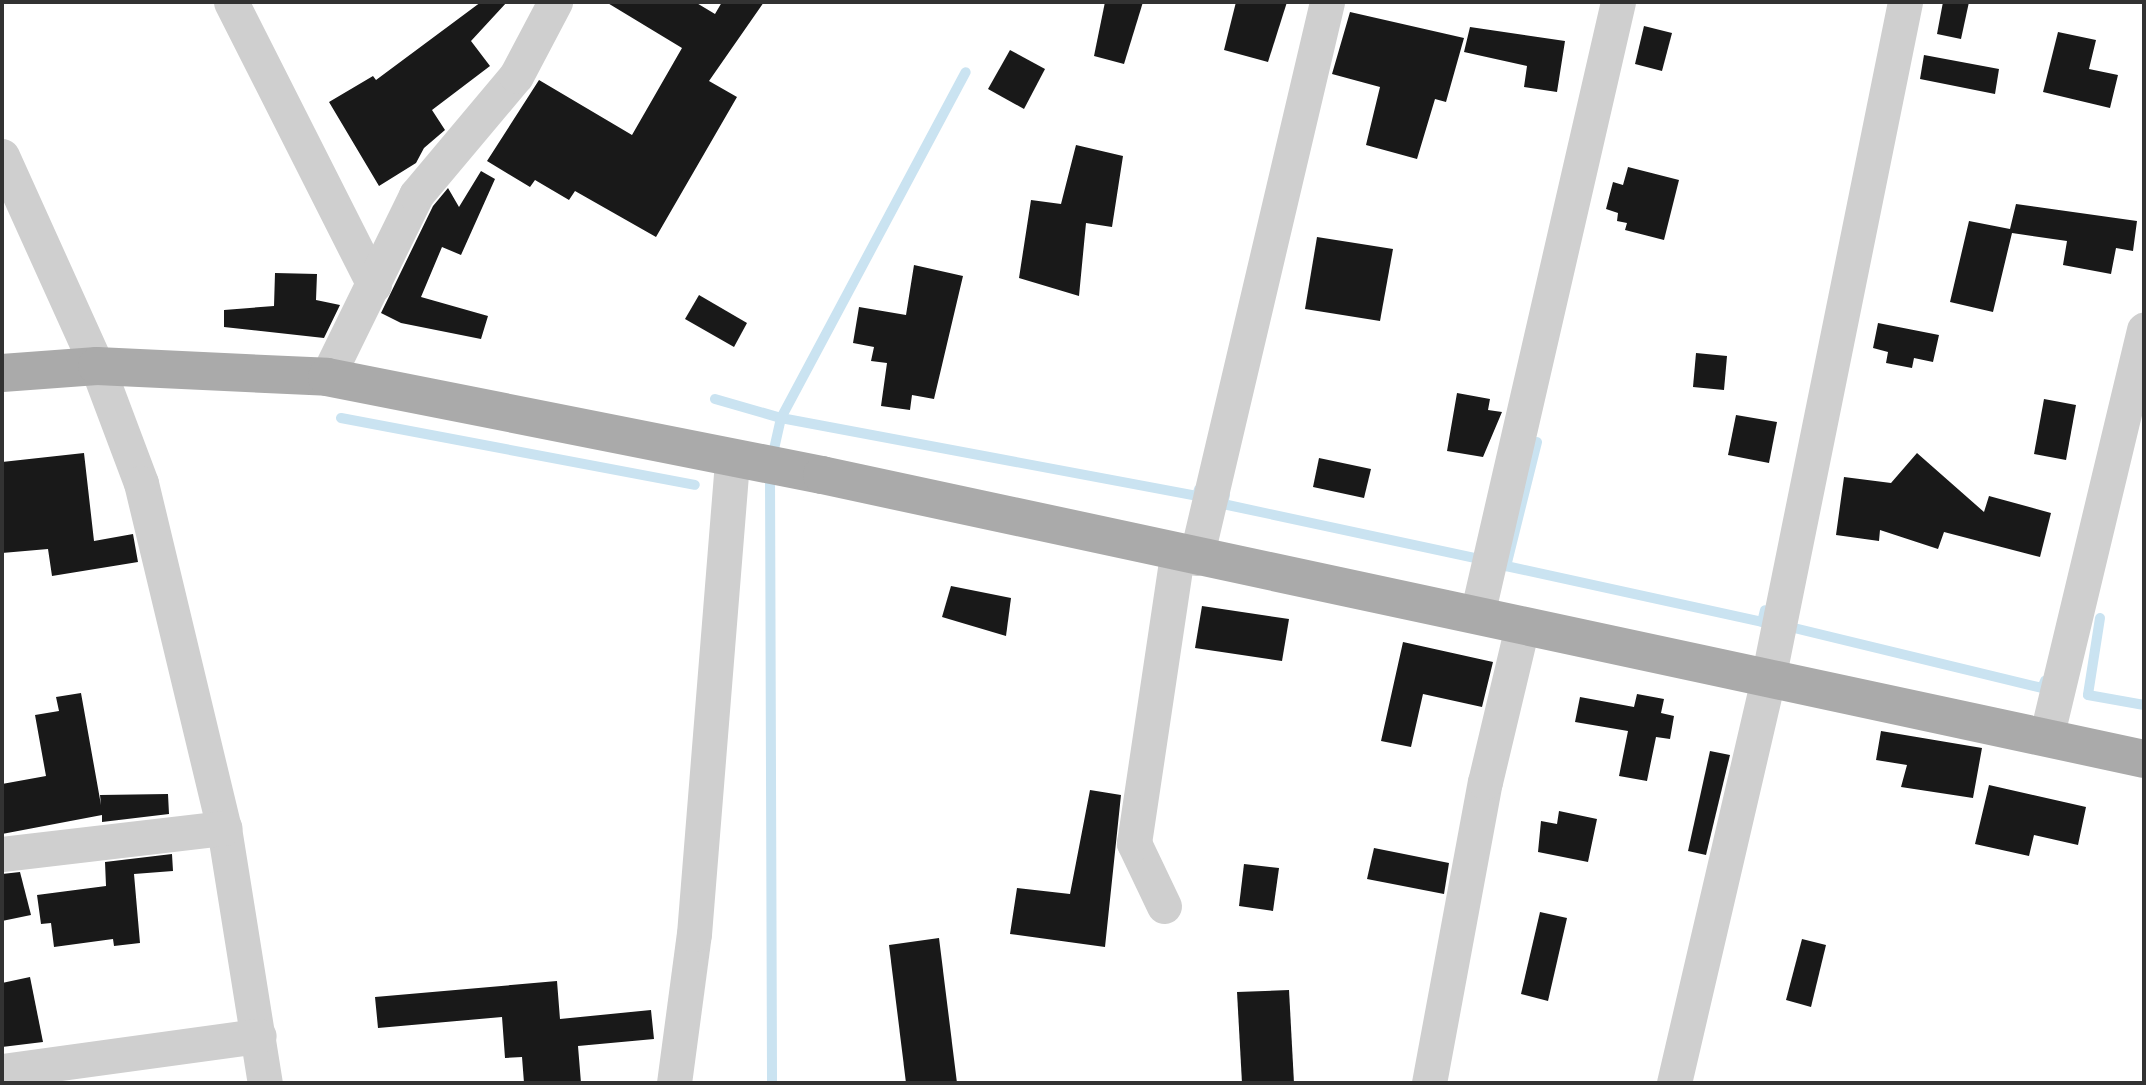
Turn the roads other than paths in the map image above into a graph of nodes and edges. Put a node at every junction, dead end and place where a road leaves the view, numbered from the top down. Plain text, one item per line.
1 (231, 2) edge
2 (555, 2) edge
3 (1327, 2) edge
4 (1618, 2) edge
5 (1905, 2) edge
6 (2, 156) edge
7 (374, 285) junction
8 (2144, 330) edge
9 (97, 366) junction
10 (2, 373) edge
11 (327, 377) junction
12 (732, 458) junction
13 (1186, 557) junction
14 (1477, 615) junction
15 (1522, 627) junction
16 (1768, 679) junction
17 (2046, 738) junction
18 (2144, 759) edge
19 (224, 828) junction
20 (2, 854) edge
21 (1164, 906) dead end
22 (259, 1036) junction
23 (2, 1071) edge
24 (265, 1083) edge
25 (674, 1083) edge
26 (1429, 1083) edge
27 (1674, 1083) edge

1 - 7 street
2 - 7 street
3 - 13 street
4 - 14 street
5 - 16 street
6 - 9 street
7 - 11 street
8 - 17 street
9 - 10 main road
9 - 11 main road
9 - 19 street
11 - 12 main road
12 - 13 main road
12 - 25 street
13 - 14 main road
13 - 21 street
14 - 15 main road
15 - 16 main road
15 - 26 street
16 - 17 main road
16 - 27 street
17 - 18 main road
19 - 20 street
19 - 22 street
22 - 23 street
22 - 24 street

